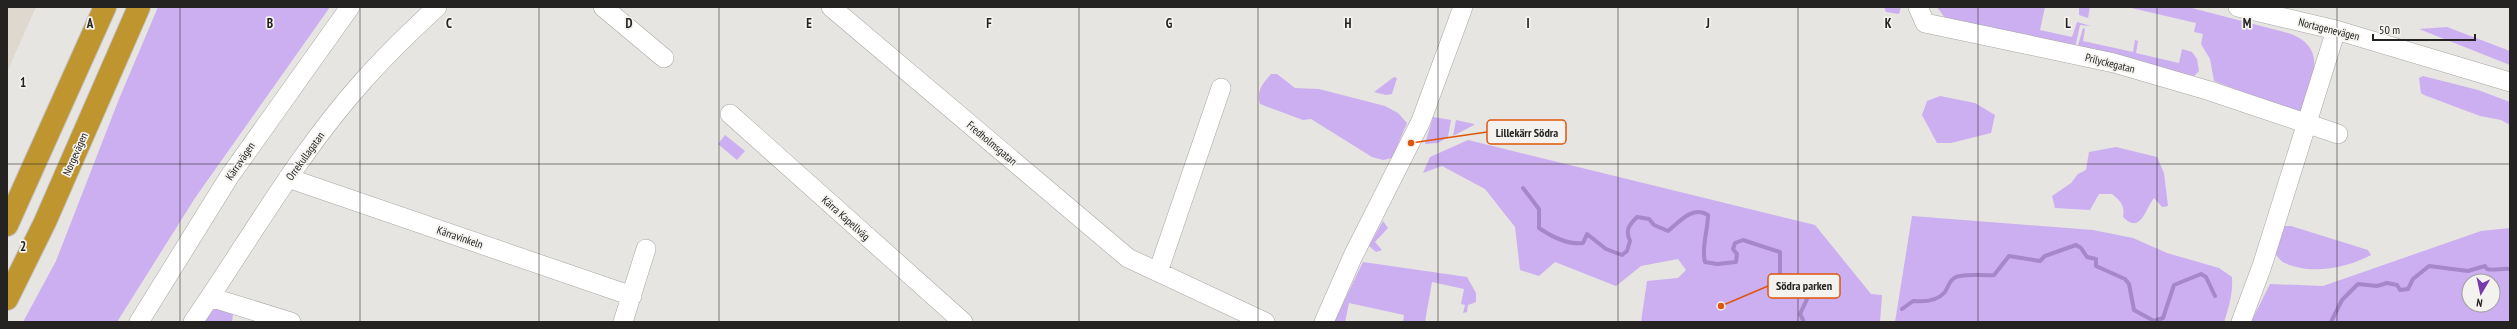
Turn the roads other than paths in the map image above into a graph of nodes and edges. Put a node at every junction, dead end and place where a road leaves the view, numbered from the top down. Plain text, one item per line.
1 (96, 7) edge
2 (105, 7) edge
3 (139, 7) edge
4 (350, 7) edge
5 (437, 7) edge
6 (603, 7) edge
7 (831, 7) edge
8 (1462, 7) edge
9 (1918, 7) edge
10 (2238, 7) edge
11 (2336, 30) junction
12 (664, 58) dead end
13 (2510, 82) edge
14 (72, 84) junction
15 (1221, 88) dead end
16 (730, 114) dead end
17 (2307, 125) junction
18 (2338, 134) dead end
19 (288, 178) junction
20 (7, 225) edge
21 (646, 249) dead end
22 (1158, 272) junction
23 (632, 296) junction
24 (210, 297) junction
25 (7, 299) edge
26 (139, 322) edge
27 (193, 322) edge
28 (291, 322) edge
29 (623, 322) edge
30 (963, 322) edge
31 (1265, 322) edge
32 (1324, 322) edge
33 (2241, 322) edge

1 - 14 highway
2 - 14 highway
3 - 25 highway, Norgevägen
4 - 26 street, Kärravägen
5 - 19 street, Orrekullagatan
6 - 12 street
7 - 22 street, Fredholmsgatan
8 - 32 street
9 - 17 street, Prilyckegatan
10 - 11 street, Nortagenevägen
11 - 13 street, Nortagenevägen
11 - 17 street
14 - 20 highway
15 - 22 street
16 - 30 street, Kärra Kapellväg
17 - 18 street, Prilyckegatan
17 - 33 street
19 - 23 street, Kärravinkeln
19 - 24 street, Orrekullagatan
21 - 23 street
22 - 31 street, Fredholmsgatan
23 - 29 street
24 - 27 street, Orrekullagatan
24 - 28 street

